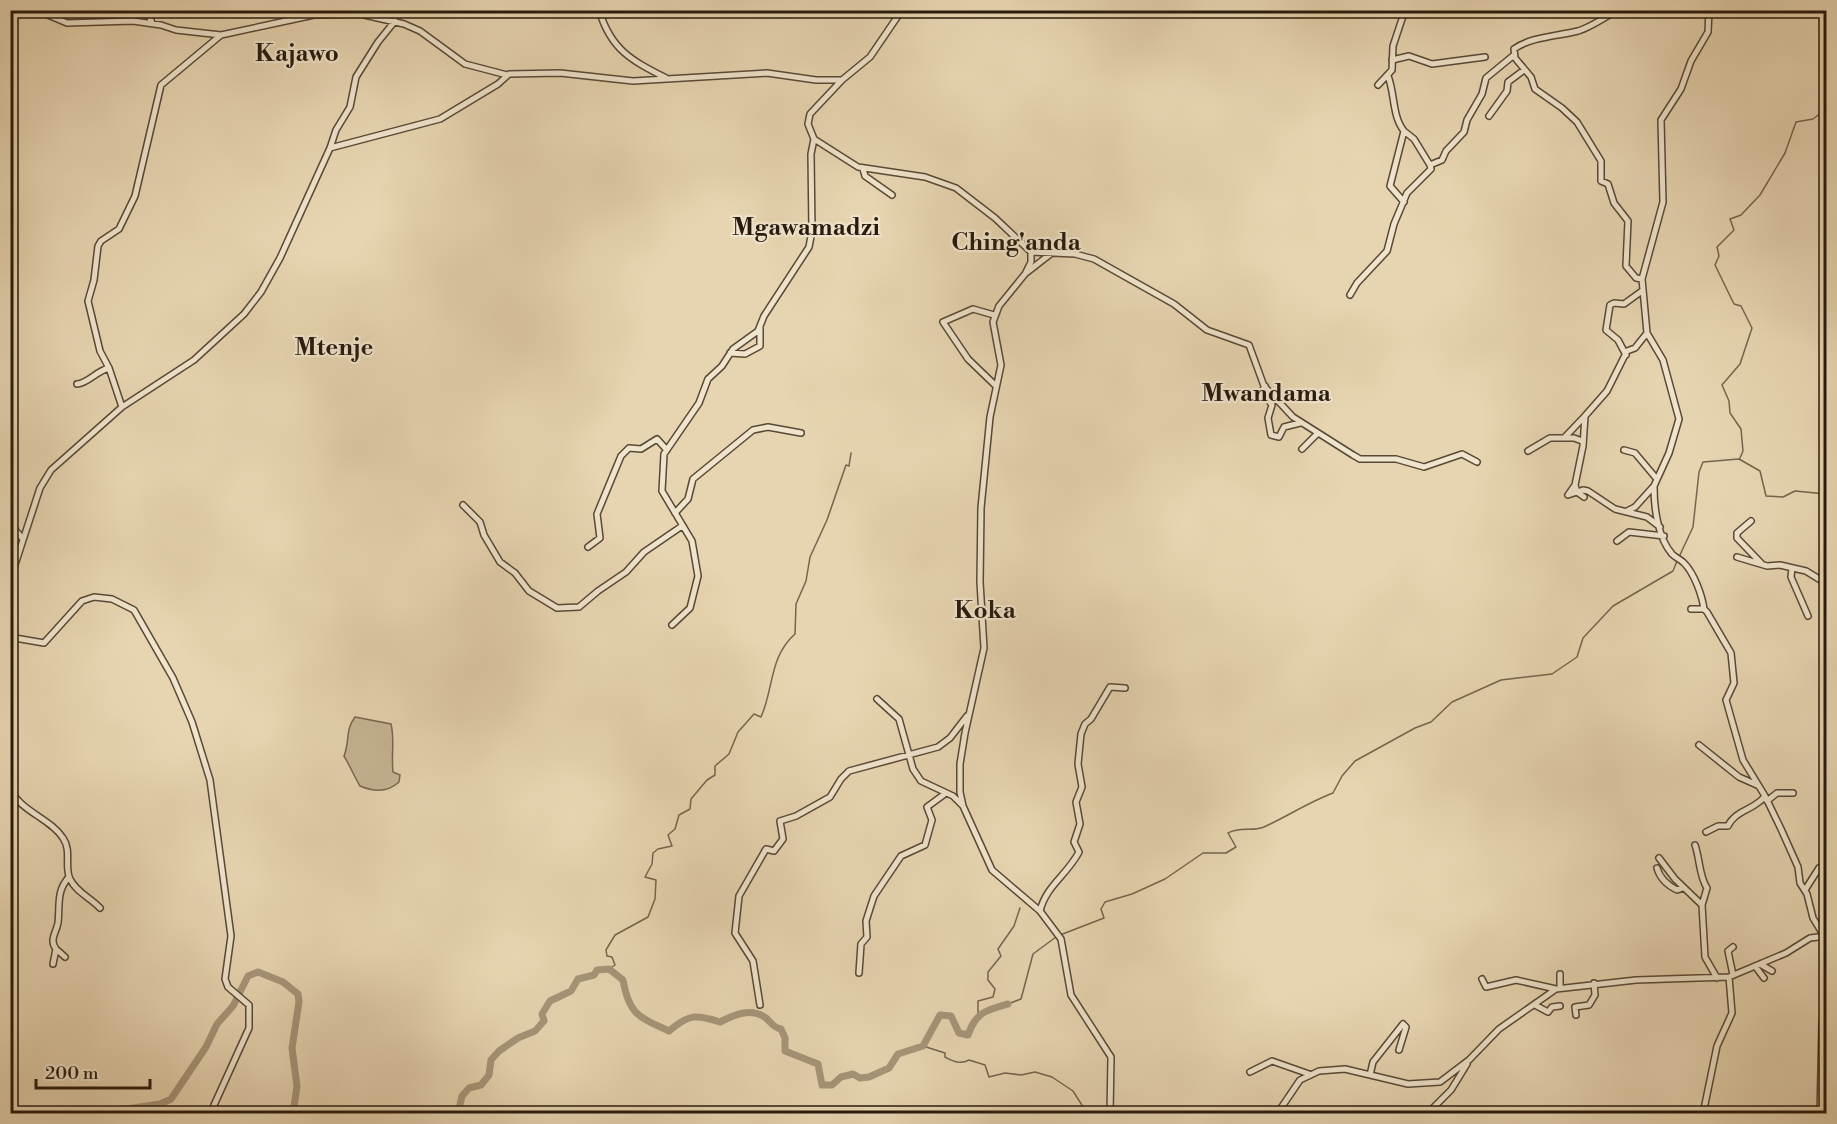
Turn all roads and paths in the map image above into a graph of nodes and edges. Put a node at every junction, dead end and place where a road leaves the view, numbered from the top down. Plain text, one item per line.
1 (36, 10) edge
2 (147, 10) edge
3 (599, 10) edge
4 (902, 10) edge
5 (1405, 10) edge
6 (1617, 10) edge
7 (1708, 10) edge
8 (395, 21) junction
9 (152, 24) junction
10 (221, 35) junction
11 (1514, 55) junction
12 (1485, 57) dead end
13 (1392, 60) junction
14 (1524, 70) junction
15 (507, 75) junction
16 (1388, 76) junction
17 (668, 79) junction
18 (842, 80) junction
19 (1378, 85) dead end
20 (1489, 116) dead end
21 (1404, 131) junction
22 (814, 139) junction
23 (330, 148) junction
24 (1430, 165) junction
25 (863, 169) junction
26 (892, 195) dead end
27 (1404, 202) junction
28 (1031, 252) junction
29 (1053, 252) junction
30 (1025, 274) junction
31 (1642, 279) junction
32 (1642, 291) junction
33 (1350, 295) dead end
34 (994, 315) junction
35 (760, 327) junction
36 (1647, 333) junction
37 (730, 353) junction
38 (1626, 355) junction
39 (109, 368) junction
40 (77, 384) dead end
41 (996, 386) junction
42 (1265, 387) junction
43 (122, 407) junction
44 (1585, 416) junction
45 (1300, 423) junction
46 (801, 433) dead end
47 (1317, 434) junction
48 (1564, 438) junction
49 (1582, 441) junction
50 (1302, 448) dead end
51 (666, 449) junction
52 (1624, 450) dead end
53 (1528, 451) dead end
54 (1477, 462) dead end
55 (1656, 478) junction
56 (1654, 486) junction
57 (1576, 489) junction
58 (1584, 497) dead end
59 (463, 505) dead end
60 (1628, 511) junction
61 (675, 513) junction
62 (1751, 520) dead end
63 (10, 524) edge
64 (682, 526) junction
65 (1660, 527) junction
66 (1664, 536) junction
67 (23, 539) junction
68 (1617, 541) dead end
69 (588, 547) dead end
70 (1737, 557) dead end
71 (1762, 564) junction
72 (1792, 568) junction
73 (1827, 579) edge
74 (10, 580) edge
75 (1690, 609) dead end
76 (1704, 609) junction
77 (1808, 616) dead end
78 (672, 625) dead end
79 (11, 636) edge
80 (10, 651) edge
81 (1125, 688) dead end
82 (877, 699) dead end
83 (968, 715) junction
84 (1699, 745) dead end
85 (910, 755) junction
86 (1759, 785) junction
87 (10, 788) edge
88 (946, 793) junction
89 (1793, 793) dead end
90 (1766, 798) junction
91 (963, 806) junction
92 (1706, 832) dead end
93 (1695, 846) dead end
94 (1659, 858) dead end
95 (1657, 868) dead end
96 (1819, 868) dead end
97 (69, 877) junction
98 (1683, 888) junction
99 (1805, 890) junction
100 (1702, 905) junction
101 (100, 908) dead end
102 (1040, 911) junction
103 (1826, 937) edge
104 (1733, 947) dead end
105 (56, 949) junction
106 (65, 957) dead end
107 (53, 964) dead end
108 (1758, 965) junction
109 (1772, 971) dead end
110 (859, 973) dead end
111 (1560, 974) dead end
112 (1731, 976) junction
113 (1717, 978) junction
114 (1764, 978) dead end
115 (1482, 979) dead end
116 (1594, 983) junction
117 (1558, 989) junction
118 (1827, 999) edge
119 (760, 1005) dead end
120 (1535, 1005) junction
121 (1560, 1006) dead end
122 (1576, 1015) dead end
123 (1399, 1050) dead end
124 (1469, 1060) junction
125 (1250, 1072) dead end
126 (1309, 1074) junction
127 (1370, 1076) junction
128 (210, 1113) edge
129 (1110, 1113) edge
130 (1277, 1113) edge
131 (1427, 1113) edge
132 (1703, 1113) edge
133 (1820, 1113) edge

1 - 9 street
2 - 9 street
3 - 17 street
4 - 18 street
5 - 13 street
6 - 11 street
7 - 31 street
8 - 10 street
8 - 15 street
8 - 23 street
9 - 10 street
10 - 39 street
11 - 14 street
11 - 24 street
12 - 13 street
13 - 16 street
14 - 20 street
14 - 31 street
15 - 17 street
15 - 23 street
16 - 19 street
16 - 21 street
17 - 18 street
18 - 22 street
21 - 24 street
21 - 27 street
22 - 25 street
22 - 35 street
23 - 43 street
24 - 27 street
25 - 26 street
25 - 28 street
27 - 33 street
28 - 29 street
28 - 30 street
29 - 30 street
29 - 42 street
30 - 34 street
31 - 32 street
32 - 36 street
32 - 38 street
34 - 41 street
34 - 41 street
35 - 37 street
35 - 37 street
36 - 38 street
36 - 55 street
37 - 51 street
38 - 44 street
39 - 40 street
39 - 43 street
41 - 83 street
42 - 45 street
42 - 45 street
43 - 67 street
44 - 48 street
44 - 49 street
45 - 47 street
46 - 61 street
47 - 50 street
47 - 54 street
48 - 49 street
48 - 53 street
49 - 57 street
51 - 61 street
51 - 69 street
52 - 55 street
55 - 56 street
56 - 60 street
56 - 65 street
57 - 58 street
57 - 60 street
59 - 64 street
60 - 65 street
61 - 64 street
62 - 71 street
63 - 67 street
64 - 78 street
65 - 66 street
66 - 68 street
66 - 76 street
67 - 74 street
70 - 71 street
71 - 72 street
72 - 73 street
72 - 77 street
75 - 76 street
76 - 86 street
79 - 80 street
79 - 128 street
81 - 102 street
82 - 85 street
83 - 85 street
83 - 91 street
84 - 86 street
85 - 88 street
85 - 119 street
86 - 90 street
87 - 97 street
88 - 91 street
88 - 110 street
89 - 90 street
90 - 92 street
90 - 99 street
91 - 102 street
93 - 100 street
94 - 98 street
95 - 98 street
96 - 99 street
97 - 101 street
97 - 105 street
98 - 100 street
99 - 103 street
100 - 113 street
102 - 129 street
103 - 108 street
104 - 112 street
105 - 106 street
105 - 107 street
108 - 109 street
108 - 112 street
108 - 114 street
111 - 117 street
112 - 113 street
112 - 132 street
113 - 116 street
115 - 117 street
116 - 117 street
116 - 122 street
117 - 120 street
118 - 133 street
120 - 121 street
120 - 124 street
123 - 127 street
124 - 127 street
124 - 131 street
125 - 126 street
126 - 127 street
126 - 130 street

